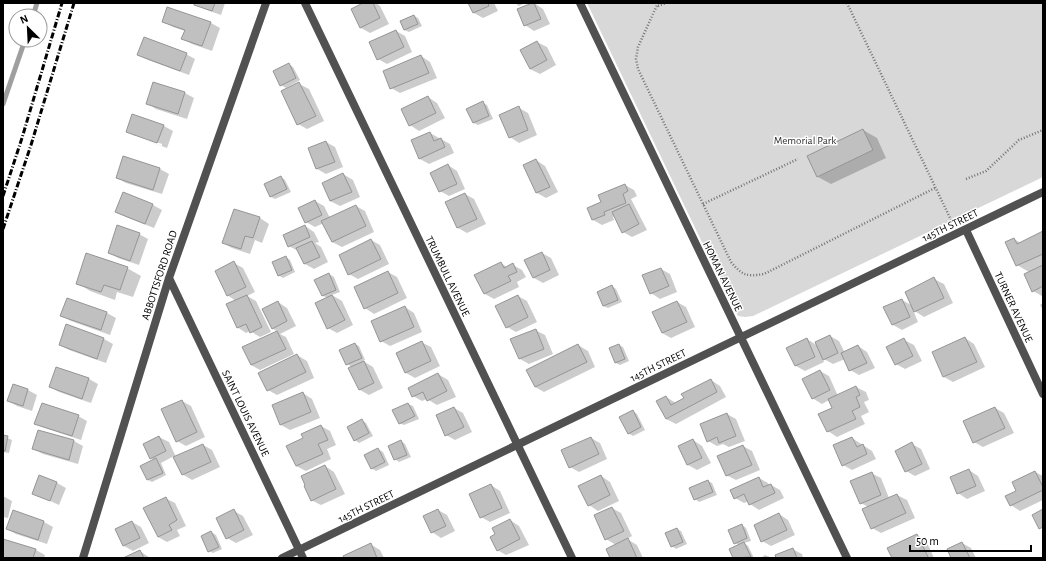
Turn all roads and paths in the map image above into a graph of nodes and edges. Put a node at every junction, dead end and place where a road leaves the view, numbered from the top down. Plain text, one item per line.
1 (266, 3) edge
2 (305, 3) edge
3 (580, 3) edge
4 (658, 3) edge
5 (666, 3) edge
6 (847, 3) edge
7 (657, 7) junction
8 (1043, 130) edge
9 (798, 159) dead end
10 (966, 179) dead end
11 (935, 188) junction
12 (1043, 192) edge
13 (703, 204) junction
14 (966, 230) junction
15 (957, 234) junction
16 (169, 278) junction
17 (741, 338) junction
18 (1043, 394) edge
19 (518, 445) junction
20 (300, 550) junction
21 (83, 558) edge
22 (282, 558) edge
23 (303, 558) edge
24 (572, 558) edge
25 (847, 558) edge

1 - 16 street, ABBOTTSFORD ROAD
2 - 19 street, TRUMBULL AVENUE
3 - 17 street, HOMAN AVENUE
4 - 7 path
5 - 7 path
6 - 11 path
7 - 13 path
8 - 10 path
9 - 13 path
11 - 13 path
11 - 15 path
12 - 14 street, 145TH STREET
14 - 15 street, 145TH STREET
14 - 18 street, TURNER AVENUE
15 - 17 street, 145TH STREET
16 - 20 street, SAINT LOUIS AVENUE
16 - 21 street, ABBOTTSFORD ROAD
17 - 19 street, 145TH STREET
17 - 25 street, HOMAN AVENUE
19 - 20 street, 145TH STREET
19 - 24 street, TRUMBULL AVENUE
20 - 22 street, 145TH STREET
20 - 23 street, SAINT LOUIS AVENUE

